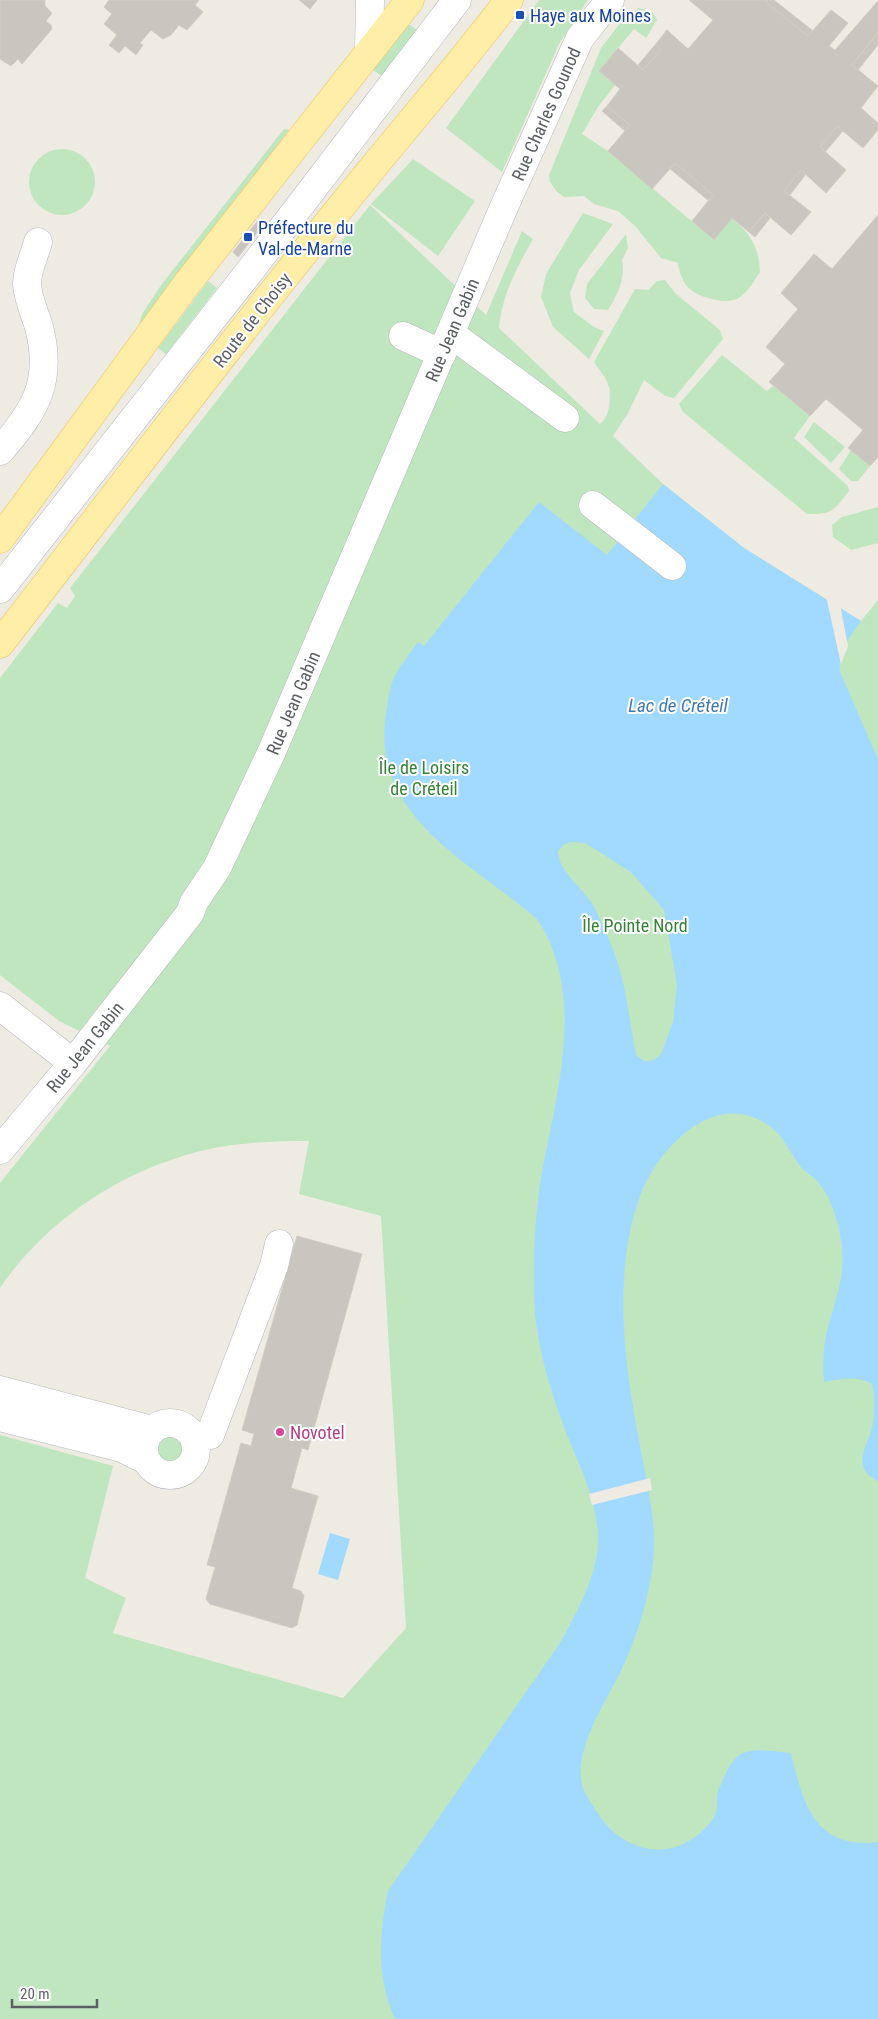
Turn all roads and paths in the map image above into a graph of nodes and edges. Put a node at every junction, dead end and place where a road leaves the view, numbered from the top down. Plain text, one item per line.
1 (370, 0) edge
2 (410, 0) edge
3 (457, 0) edge
4 (509, 0) edge
5 (610, 0) edge
6 (369, 51) junction
7 (504, 207) joint
8 (38, 242) dead end
9 (402, 336) dead end
10 (446, 344) junction
11 (565, 418) dead end
12 (0, 451) edge
13 (593, 504) dead end
14 (0, 539) edge
15 (672, 566) dead end
16 (0, 589) edge
17 (0, 644) edge
18 (0, 1006) edge
19 (73, 1063) junction
20 (5, 1134) edge
21 (279, 1244) dead end
22 (0, 1390) edge
23 (0, 1417) edge
24 (134, 1434) junction
25 (193, 1436) junction

1 - 6 street
2 - 6 main road
3 - 16 street, Route de Choisy
4 - 17 main road, Route de Choisy
5 - 7 street, Rue Charles Gounod
6 - 14 main road
7 - 10 street, Rue Jean Gabin
8 - 12 street
9 - 10 street
10 - 11 street
10 - 19 street, Rue Jean Gabin
13 - 15 street
18 - 19 street
19 - 20 street, Rue Jean Gabin
21 - 25 street
22 - 24 street
23 - 24 street
24 - 25 street
24 - 25 street

